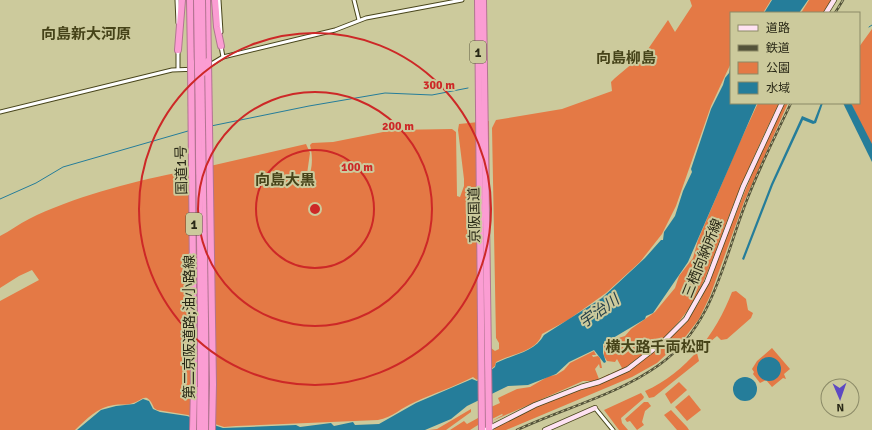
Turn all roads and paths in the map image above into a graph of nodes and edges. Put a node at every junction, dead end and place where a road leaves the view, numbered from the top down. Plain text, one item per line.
1 (177, 0) edge
2 (182, 0) edge
3 (190, 0) edge
4 (197, 0) edge
5 (202, 0) edge
6 (207, 0) edge
7 (215, 0) edge
8 (219, 0) edge
9 (354, 0) edge
10 (462, 0) edge
11 (478, 0) edge
12 (483, 0) edge
13 (833, 0) edge
14 (448, 2) edge
15 (826, 12) edge
16 (359, 20) junction
17 (221, 46) junction
18 (178, 50) junction
19 (223, 57) junction
20 (178, 69) junction
21 (201, 79) junction
22 (481, 104) junction
23 (782, 104) edge
24 (0, 112) edge
25 (595, 408) joint
26 (486, 428) edge
27 (194, 430) edge
28 (200, 430) edge
29 (205, 430) edge
30 (212, 430) edge
31 (545, 430) edge
32 (613, 430) edge

1 - 18 street
2 - 18 highway
3 - 27 highway, 国道1号 / 1, bridge
4 - 21 highway, 1, bridge
5 - 21 highway, 1, bridge
6 - 30 highway, 国道1号 / 1, bridge
7 - 17 highway
8 - 17 street
9 - 16 street
10 - 14 street
11 - 22 highway, 京阪国道 / 1
12 - 22 highway, 京阪国道 / 1
13 - 15 main road
14 - 16 street
16 - 19 street
17 - 19 street
18 - 20 street
19 - 20 street
20 - 24 street
21 - 28 highway, 第二京阪道路;油小路線 / 1
21 - 29 highway, 第二京阪道路;油小路線 / 1
22 - 26 highway, 京阪国道 / 1
23 - 26 main road, 三栖向納所線
25 - 31 main road
25 - 32 street

